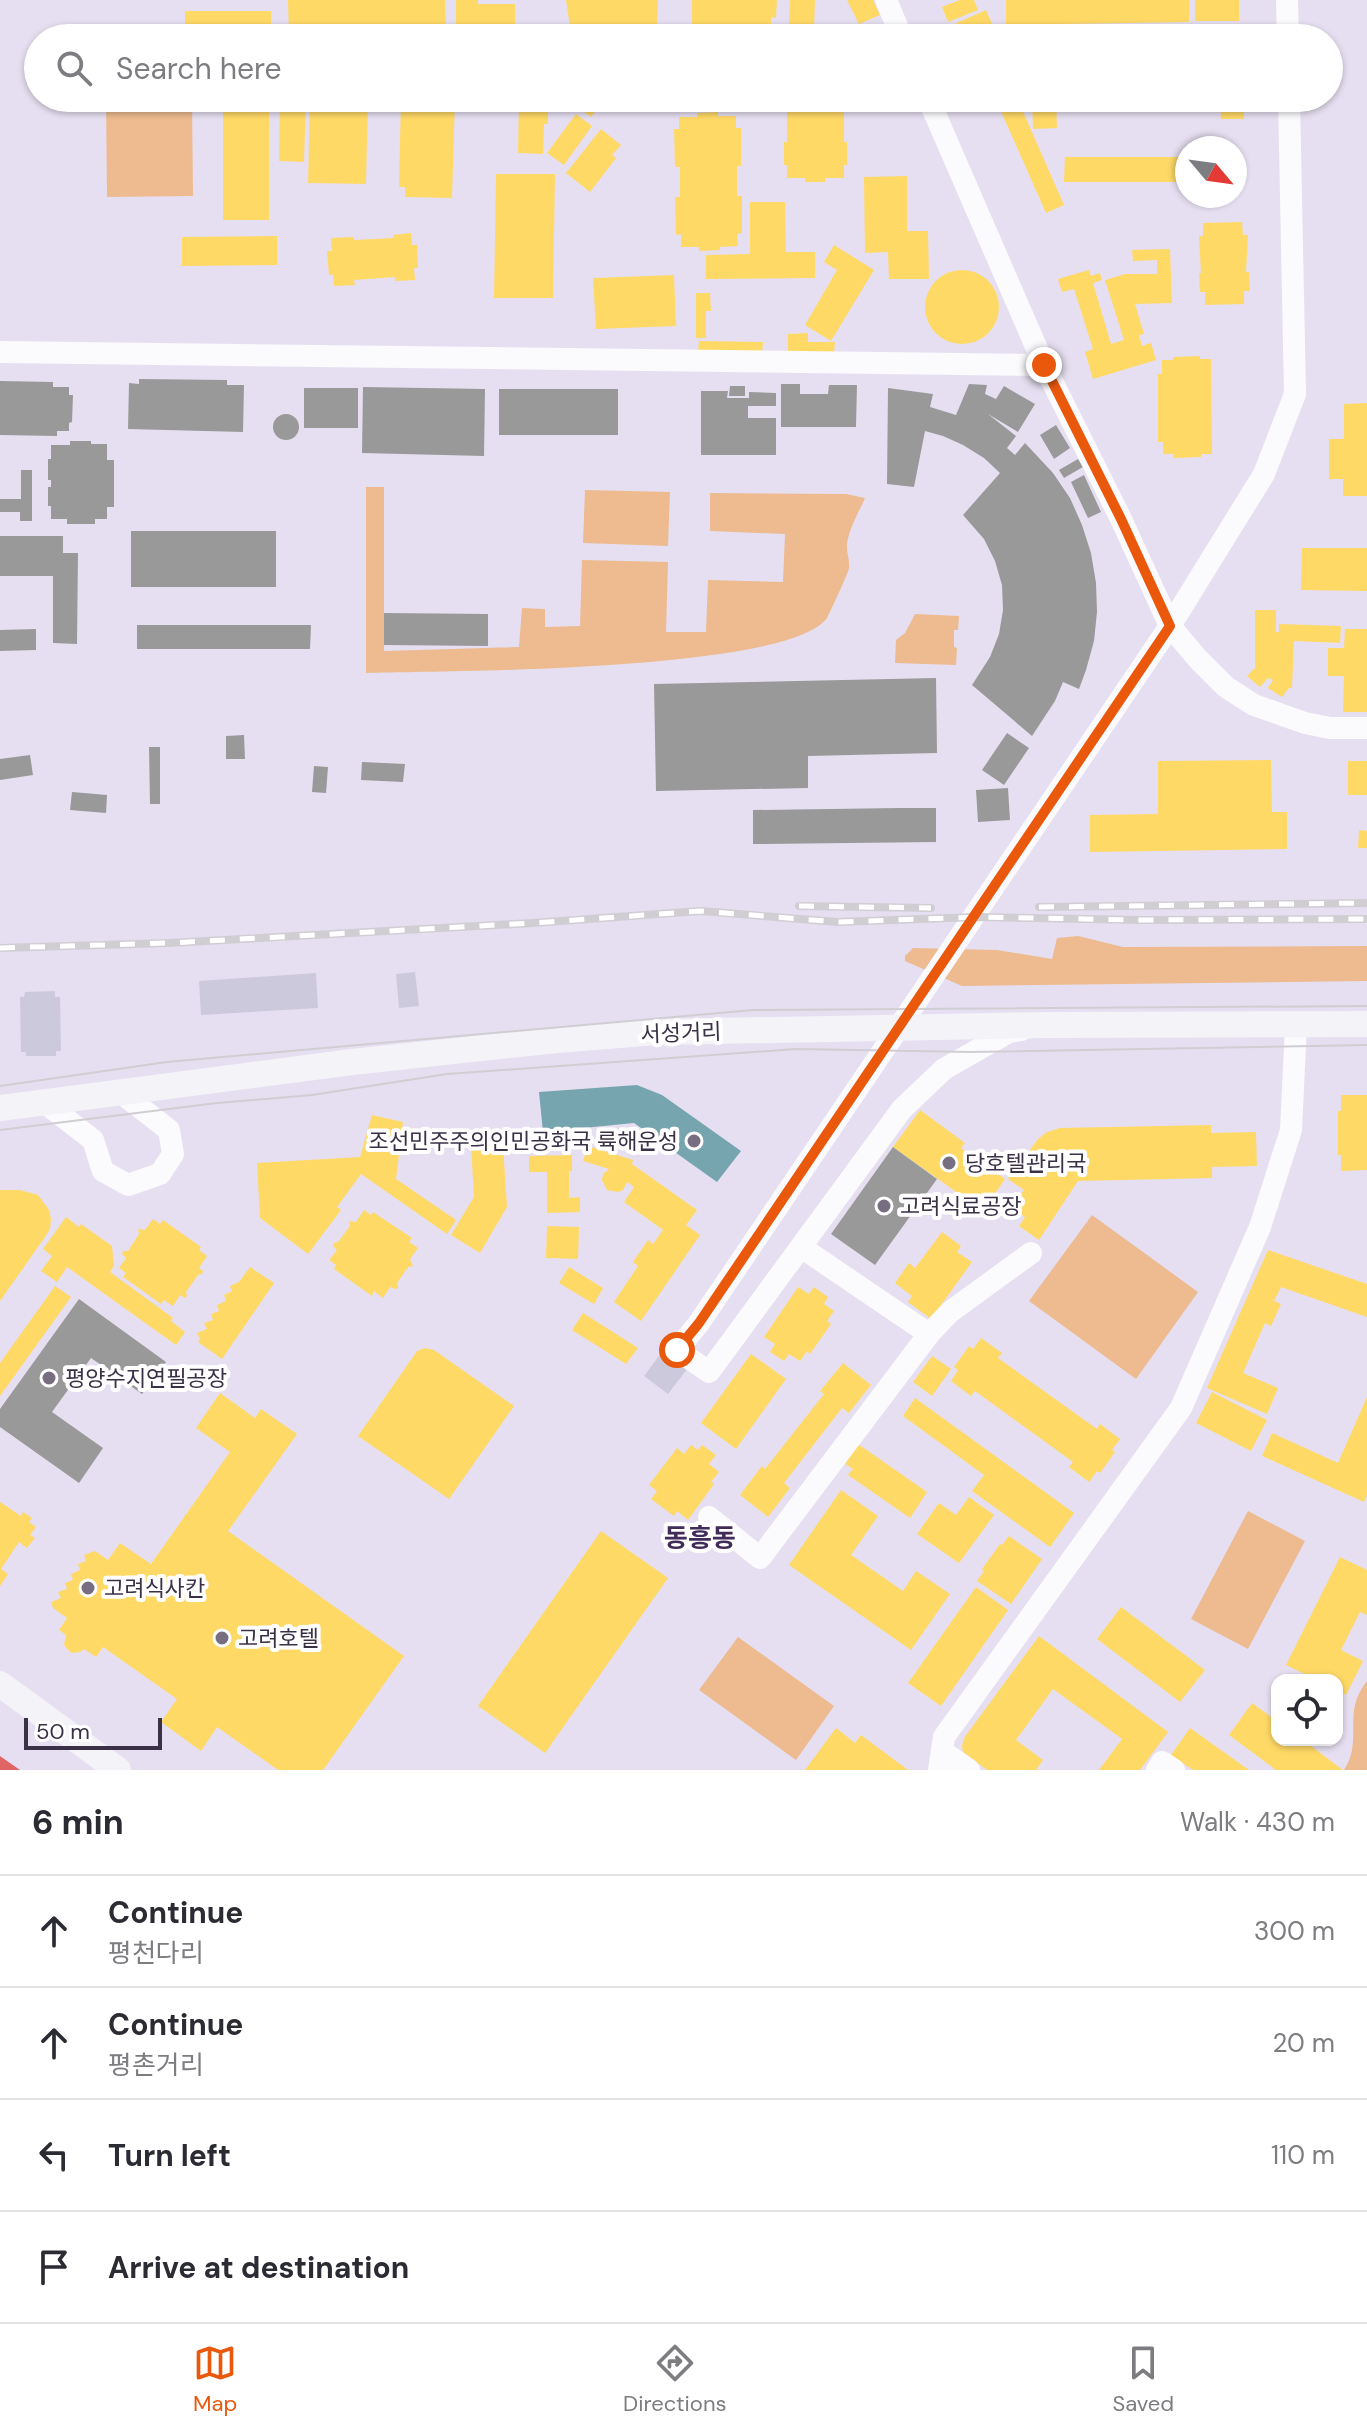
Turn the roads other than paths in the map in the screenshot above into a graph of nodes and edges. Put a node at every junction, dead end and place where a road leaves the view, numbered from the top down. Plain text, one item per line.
1 (886, 0) edge
2 (1287, 0) edge
3 (896, 24) edge
4 (1288, 24) edge
5 (934, 112) edge
6 (1289, 112) edge
7 (0, 352) edge
8 (1044, 365) junction
9 (1170, 626) junction
10 (1367, 728) edge
11 (1367, 1024) edge
12 (1050, 1025) junction
13 (1296, 1025) junction
14 (120, 1092) junction
15 (44, 1102) junction
16 (0, 1108) edge
17 (801, 1247) junction
18 (1031, 1253) dead end
19 (929, 1334) junction
20 (709, 1517) dead end
21 (0, 1684) edge
22 (941, 1760) edge
23 (118, 1770) edge
24 (969, 1770) edge
25 (1157, 1770) edge
26 (1174, 1770) edge

1 - 3 street
2 - 4 street
5 - 8 street
6 - 9 street
7 - 8 street
8 - 9 street
9 - 10 street
9 - 17 street
11 - 13 main road, 서성거리
12 - 13 main road, 서성거리
12 - 14 main road, 서성거리
12 - 17 street
13 - 22 street
14 - 15 main road, 서성거리
14 - 15 street
15 - 16 main road, 서성거리
17 - 19 street
18 - 19 street
19 - 20 street
21 - 23 main road
22 - 24 street
25 - 26 street

